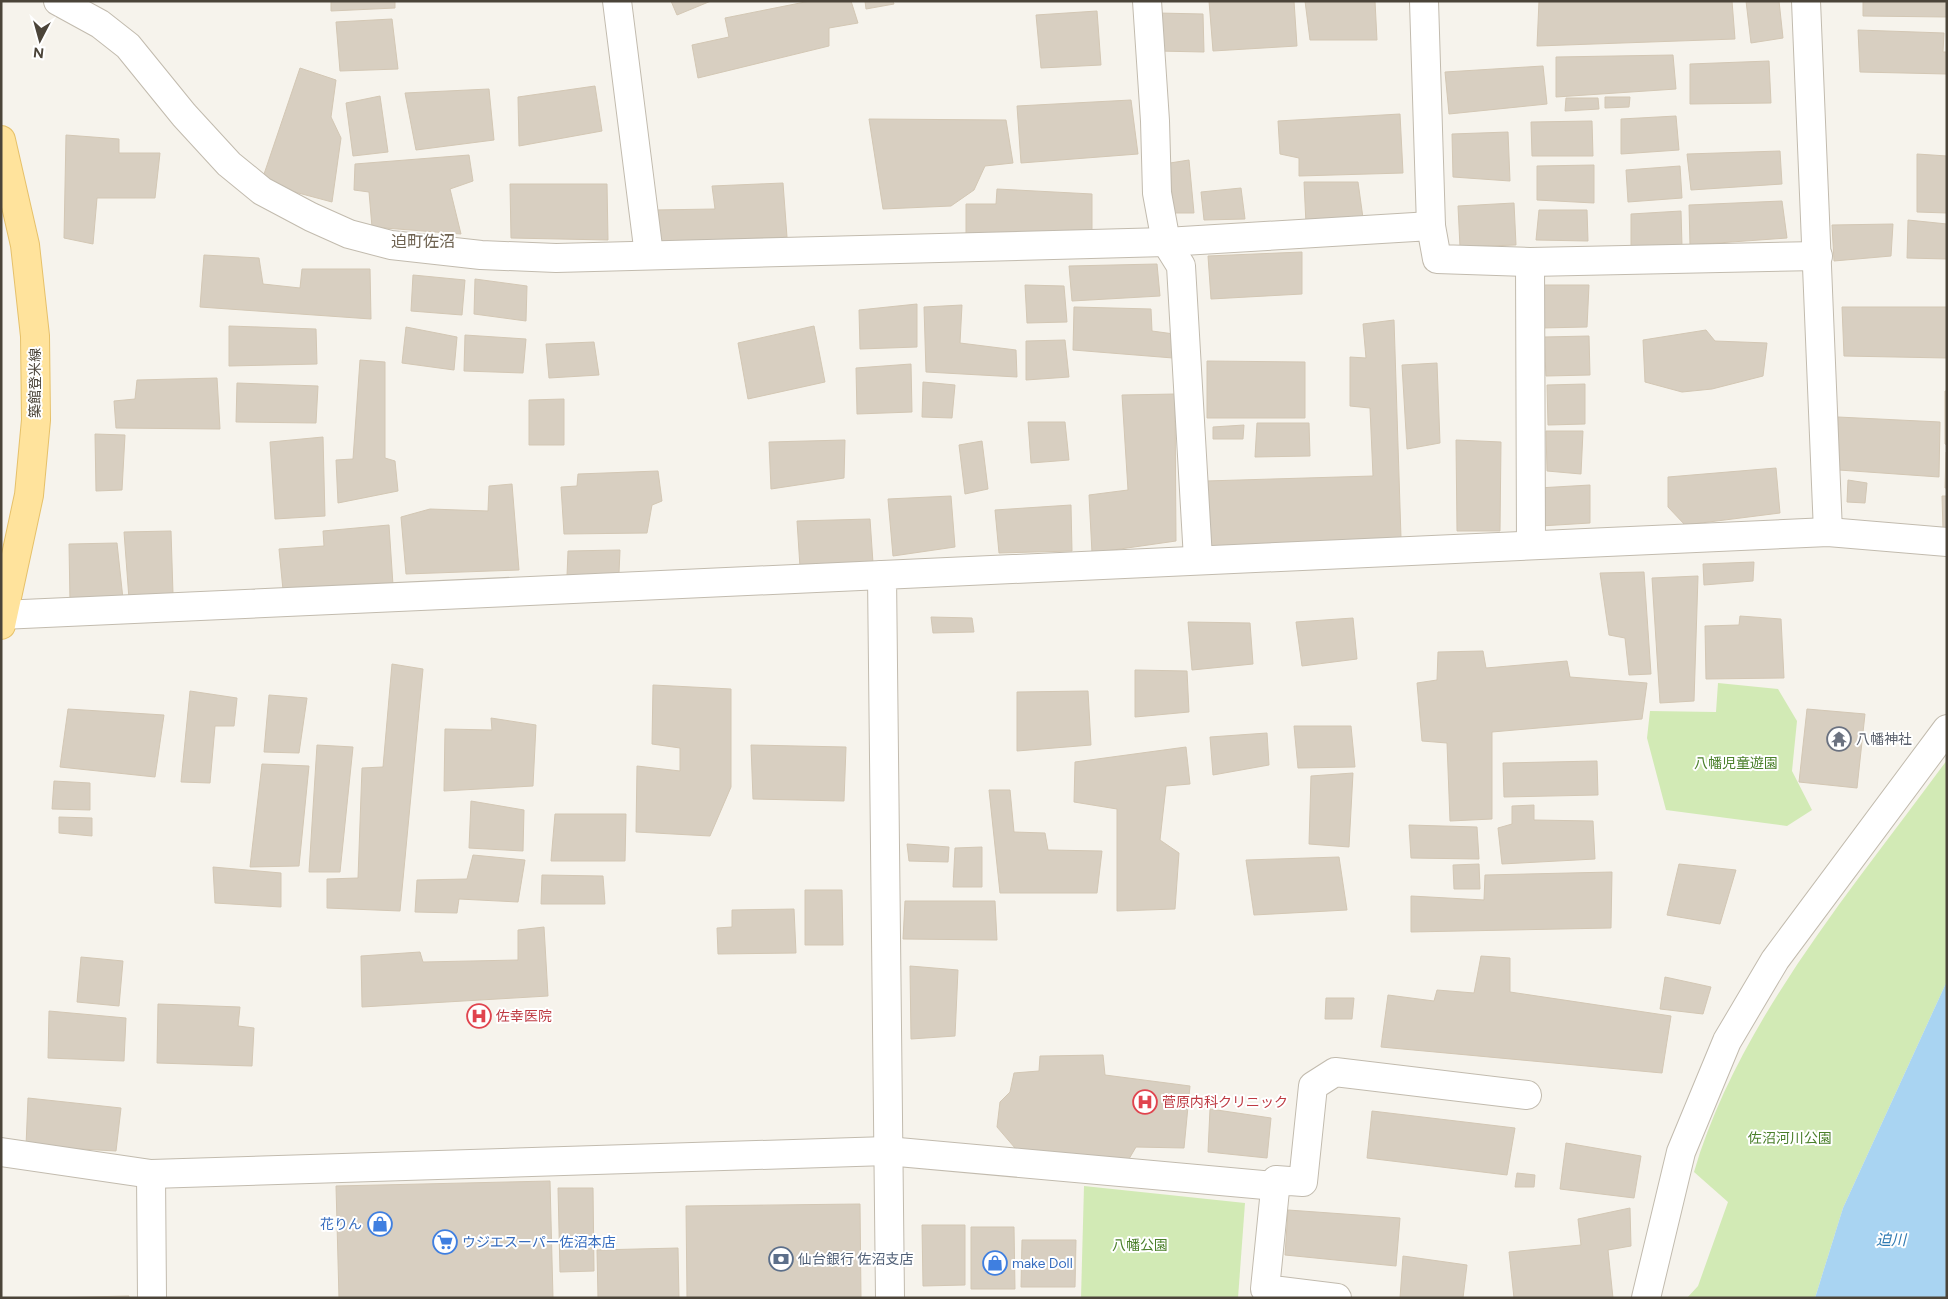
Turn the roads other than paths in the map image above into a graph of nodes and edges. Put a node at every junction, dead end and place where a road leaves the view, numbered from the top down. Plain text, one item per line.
1 (58, 1) edge
2 (617, 1) edge
3 (1148, 1) edge
4 (1424, 1) edge
5 (1806, 1) edge
6 (1, 140) edge
7 (1431, 226) junction
8 (1166, 242) junction
9 (650, 254) junction
10 (1818, 256) junction
11 (1530, 262) junction
12 (1828, 532) junction
13 (1947, 542) edge
14 (1531, 545) junction
15 (1198, 559) junction
16 (882, 575) junction
17 (2, 619) edge
18 (1947, 729) edge
19 (1527, 1095) dead end
20 (887, 1151) junction
21 (1, 1152) edge
22 (151, 1174) junction
23 (1268, 1186) junction
24 (152, 1298) edge
25 (890, 1298) edge
26 (1337, 1298) edge
27 (1646, 1298) edge

1 - 9 street
2 - 9 street
3 - 8 street
4 - 7 street
5 - 10 street
6 - 17 main road, 築館登米線
7 - 8 street
7 - 11 street
8 - 9 street
8 - 15 street
10 - 11 street
10 - 12 street
11 - 14 street
12 - 13 street
12 - 14 street
14 - 15 street
15 - 16 street
16 - 17 street
16 - 20 street
18 - 27 street
19 - 23 street
20 - 22 street
20 - 23 street
20 - 25 street
21 - 22 street
22 - 24 street
23 - 26 street

